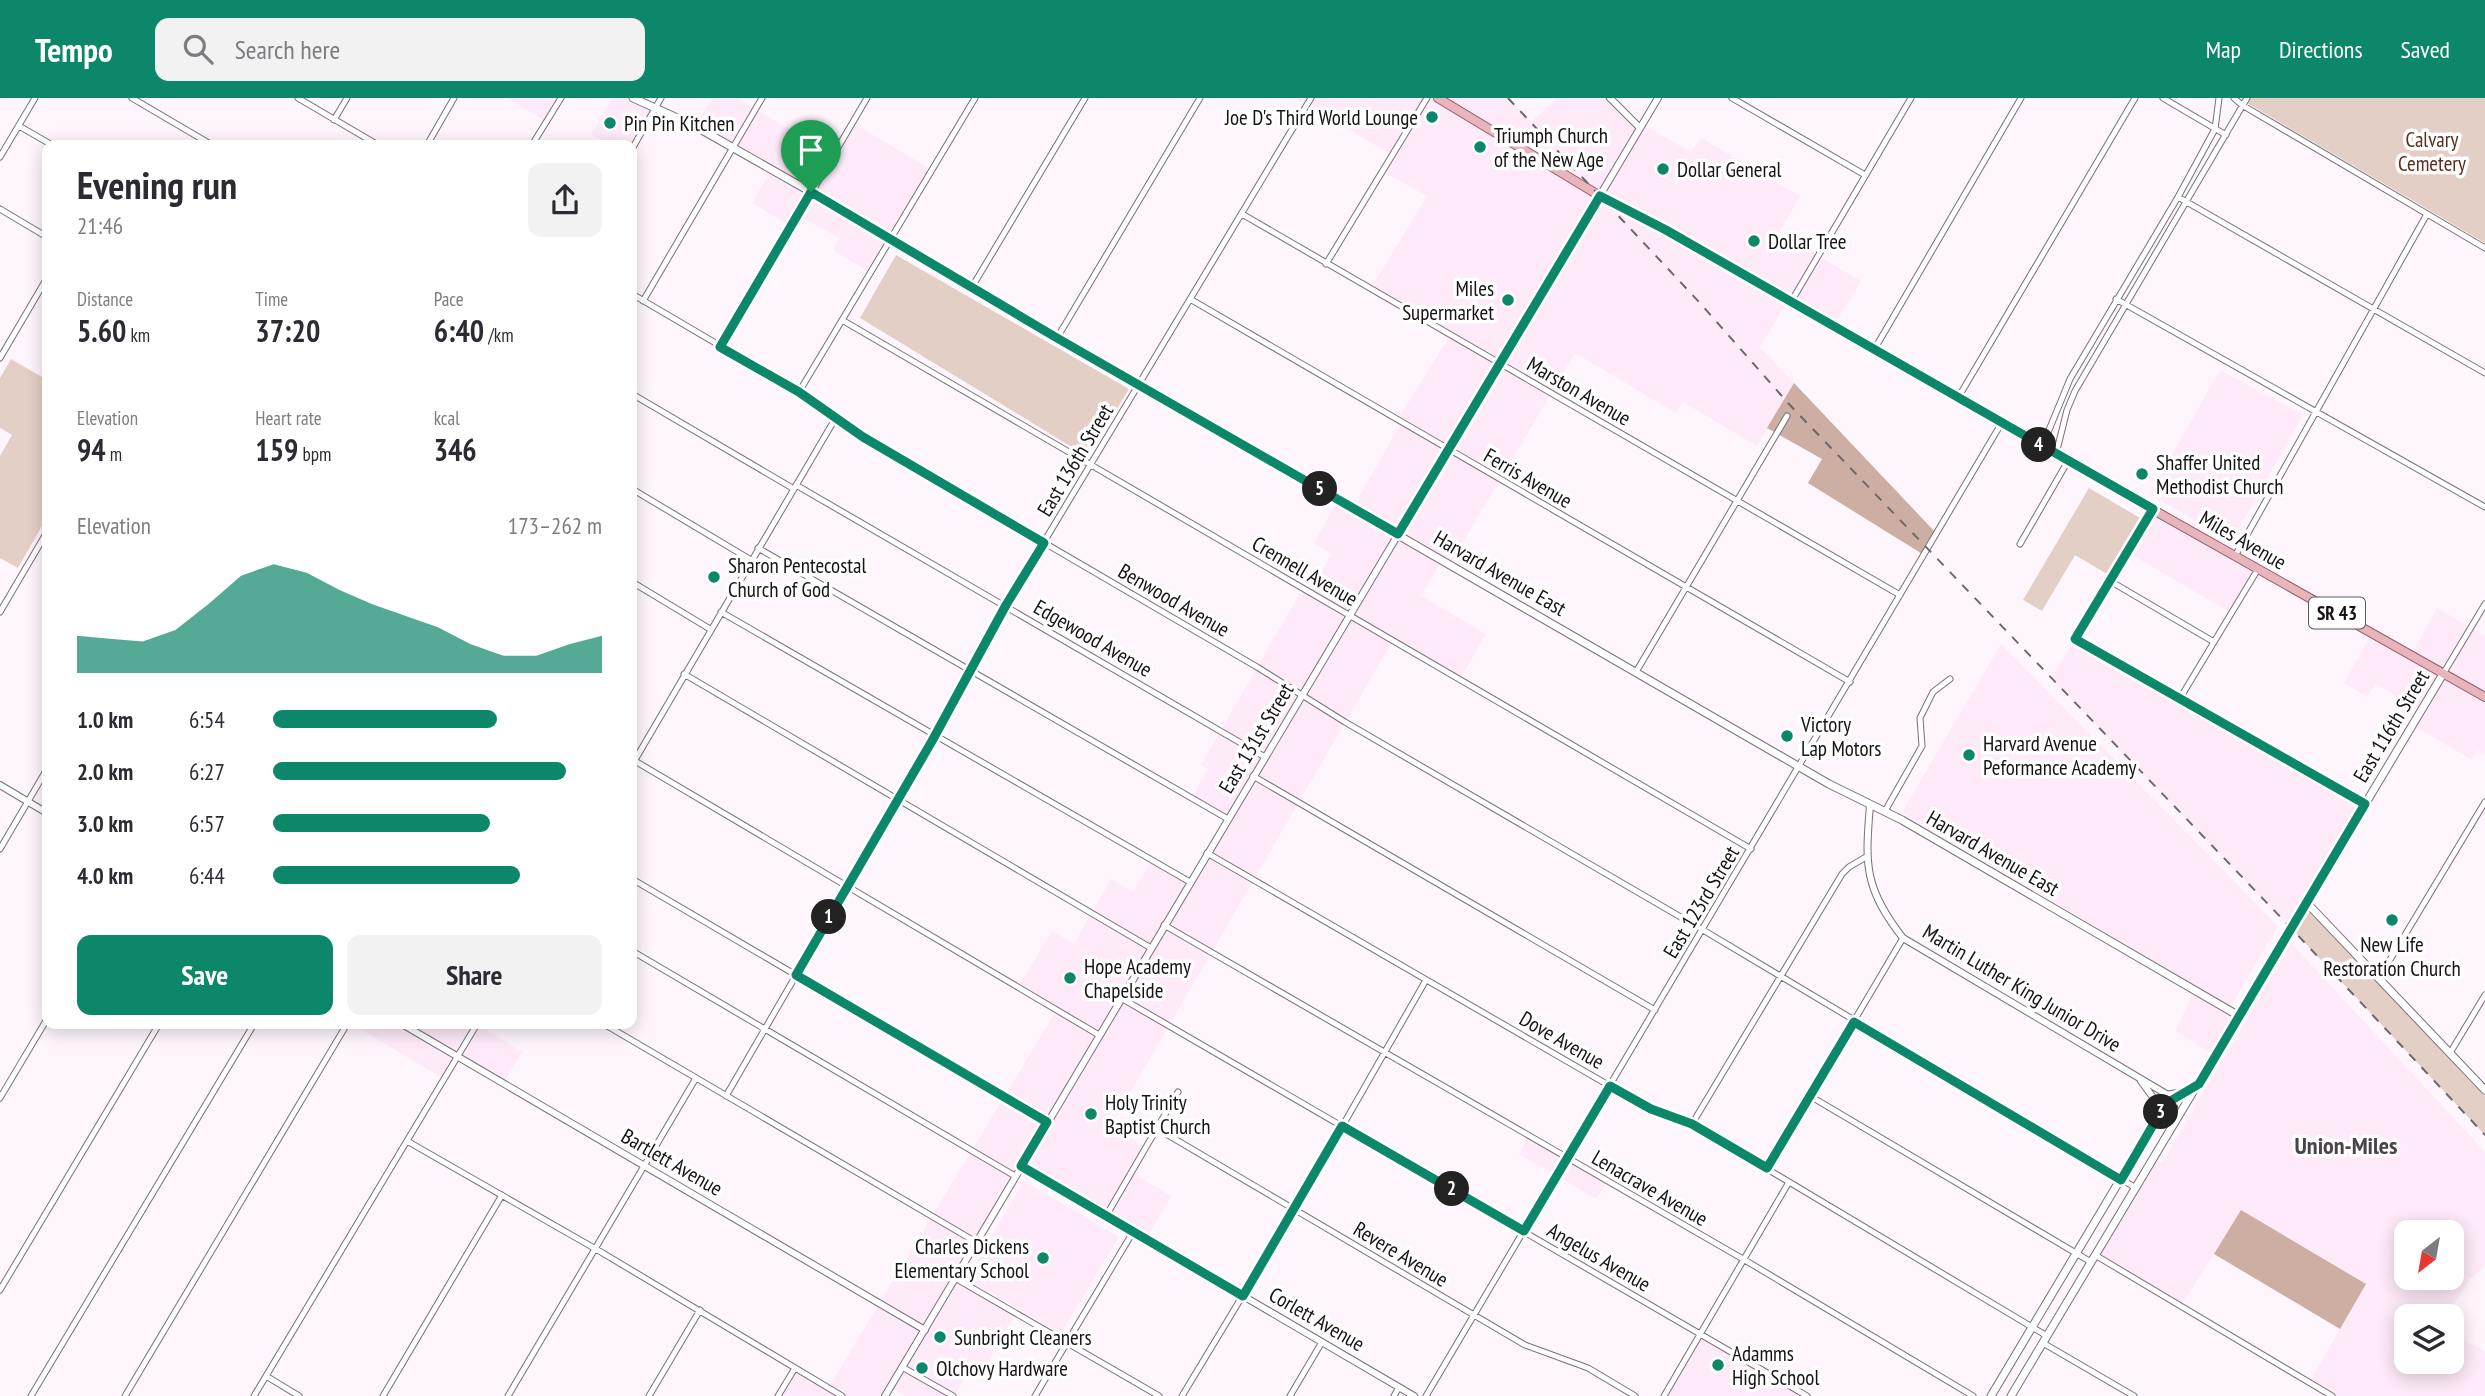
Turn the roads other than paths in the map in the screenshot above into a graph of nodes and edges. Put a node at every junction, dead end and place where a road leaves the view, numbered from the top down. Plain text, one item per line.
1 (35, 98) edge
2 (132, 98) edge
3 (298, 98) edge
4 (347, 98) edge
5 (454, 98) edge
6 (561, 98) edge
7 (634, 98) edge
8 (662, 98) edge
9 (762, 98) edge
10 (867, 98) edge
11 (975, 98) edge
12 (1085, 98) edge
13 (1200, 98) edge
14 (1311, 98) edge
15 (1427, 98) edge
16 (1438, 98) edge
17 (1611, 98) edge
18 (1658, 98) edge
19 (1732, 98) edge
20 (1911, 98) edge
21 (2021, 98) edge
22 (2135, 98) edge
23 (2163, 98) edge
24 (2220, 98) edge
25 (2234, 98) edge
26 (2247, 98) edge
27 (2242, 105) junction
28 (656, 108) junction
29 (334, 120) junction
30 (19, 125) junction
31 (1640, 128) junction
32 (2215, 129) junction
33 (2226, 135) junction
34 (44, 140) edge
35 (203, 140) edge
36 (370, 140) edge
37 (430, 140) edge
38 (535, 140) edge
39 (637, 140) edge
40 (733, 147) junction
41 (0, 157) edge
42 (1864, 175) junction
43 (811, 192) junction
44 (1600, 196) junction
45 (2178, 197) junction
46 (2186, 202) junction
47 (0, 209) edge
48 (1242, 214) junction
49 (2427, 214) junction
50 (42, 234) edge
51 (891, 240) junction
52 (2485, 248) edge
53 (1326, 264) junction
54 (42, 287) edge
55 (972, 287) junction
56 (637, 297) edge
57 (1190, 299) junction
58 (2116, 299) junction
59 (643, 301) junction
60 (1791, 302) junction
61 (2126, 305) junction
62 (2374, 311) junction
63 (842, 320) junction
64 (1057, 338) junction
65 (720, 347) junction
66 (1874, 350) junction
67 (0, 358) edge
68 (1500, 364) junction
69 (2485, 373) edge
70 (1139, 385) junction
71 (799, 392) junction
72 (637, 397) edge
73 (1958, 398) junction
74 (2317, 410) junction
75 (1787, 416) dead end
76 (835, 419) junction
77 (2001, 424) junction
78 (2042, 447) junction
79 (1448, 450) junction
80 (2056, 454) junction
81 (2068, 461) junction
82 (1090, 466) junction
83 (795, 487) junction
84 (637, 492) edge
85 (1737, 500) junction
86 (2485, 507) edge
87 (2153, 509) junction
88 (1398, 534) junction
89 (42, 540) edge
90 (1044, 543) junction
91 (2020, 544) dead end
92 (758, 548) junction
93 (2235, 556) junction
94 (751, 560) junction
95 (2258, 569) junction
96 (2110, 581) junction
97 (637, 586) edge
98 (1685, 587) junction
99 (1900, 595) junction
100 (2485, 604) edge
101 (1006, 605) junction
102 (0, 612) edge
103 (721, 612) junction
104 (1350, 615) junction
105 (710, 629) junction
106 (2214, 642) junction
107 (971, 672) junction
108 (1636, 672) junction
109 (684, 674) junction
110 (2443, 674) junction
111 (1950, 679) dead end
112 (1850, 682) junction
113 (1302, 695) junction
114 (2485, 697) edge
115 (2179, 700) junction
116 (935, 736) junction
117 (637, 756) edge
118 (1265, 757) junction
119 (637, 765) edge
120 (1800, 766) junction
121 (1254, 776) junction
122 (42, 778) edge
123 (0, 785) edge
124 (898, 800) junction
125 (28, 802) junction
126 (2485, 802) edge
127 (1870, 804) junction
128 (2365, 804) junction
129 (42, 810) edge
130 (1885, 811) junction
131 (1228, 819) junction
132 (0, 849) edge
133 (1751, 849) junction
134 (1207, 853) junction
135 (1866, 857) junction
136 (637, 882) edge
137 (1190, 883) junction
138 (847, 886) junction
139 (2306, 902) junction
140 (1164, 925) junction
141 (1703, 930) junction
142 (1903, 938) junction
143 (1151, 948) junction
144 (637, 954) edge
145 (796, 975) junction
146 (1780, 977) junction
147 (2379, 978) junction
148 (1426, 980) junction
149 (2485, 995) edge
150 (1121, 998) junction
151 (1655, 1010) junction
152 (2239, 1016) junction
153 (1854, 1022) junction
154 (42, 1027) edge
155 (765, 1028) junction
156 (156, 1029) edge
157 (251, 1029) edge
158 (344, 1029) edge
159 (410, 1029) edge
160 (474, 1029) edge
161 (613, 1029) edge
162 (1099, 1035) junction
163 (1384, 1053) junction
164 (2450, 1053) junction
165 (457, 1057) junction
166 (2137, 1076) junction
167 (696, 1078) junction
168 (2199, 1084) junction
169 (1610, 1086) junction
170 (2485, 1090) edge
171 (1178, 1092) dead end
172 (726, 1096) junction
173 (1810, 1096) junction
174 (2170, 1097) junction
175 (0, 1098) edge
176 (2160, 1113) junction
177 (1047, 1122) junction
178 (1692, 1124) junction
179 (2175, 1124) junction
180 (1342, 1126) junction
181 (1156, 1128) junction
182 (407, 1141) junction
183 (1567, 1158) junction
184 (644, 1166) junction
185 (1021, 1166) junction
186 (1767, 1168) junction
187 (1015, 1176) junction
188 (2121, 1180) junction
189 (1789, 1182) junction
190 (2136, 1188) junction
191 (502, 1195) junction
192 (1295, 1209) junction
193 (1106, 1216) junction
194 (1524, 1231) junction
195 (1133, 1232) junction
196 (976, 1242) junction
197 (595, 1249) junction
198 (2077, 1254) junction
199 (2093, 1258) junction
200 (1743, 1259) junction
201 (955, 1278) junction
202 (0, 1290) edge
203 (1243, 1296) junction
204 (700, 1310) junction
205 (1475, 1315) junction
206 (2032, 1327) junction
207 (925, 1330) junction
208 (1700, 1334) junction
209 (2045, 1339) junction
210 (1322, 1342) junction
211 (1067, 1343) junction
212 (902, 1367) junction
213 (795, 1368) junction
214 (266, 1376) junction
215 (1399, 1387) junction
216 (31, 1396) edge
217 (125, 1396) edge
218 (254, 1396) edge
219 (299, 1396) edge
220 (383, 1396) edge
221 (508, 1396) edge
222 (649, 1396) edge
223 (778, 1396) edge
224 (842, 1396) edge
225 (885, 1396) edge
226 (953, 1396) edge
227 (1035, 1396) edge
228 (1159, 1396) edge
229 (1182, 1396) edge
230 (1290, 1396) edge
231 (1394, 1396) edge
232 (1414, 1396) edge
233 (1426, 1396) edge
234 (1635, 1396) edge
235 (1664, 1396) edge
236 (1807, 1396) edge
237 (1973, 1396) edge
238 (1991, 1396) edge
239 (2011, 1396) edge
240 (2134, 1396) edge
241 (2332, 1396) edge

1 - 30 street
2 - 35 street
3 - 29 street
4 - 29 street
5 - 37 street
6 - 38 street
7 - 28 main road, Harvard Avenue East
8 - 28 street
9 - 40 street
10 - 43 street
11 - 51 street
12 - 55 street
13 - 64 street
14 - 48 street, East 136th Street
15 - 53 street
16 - 44 main road, Miles Avenue / SR 43
17 - 31 street
18 - 31 street, East 131st Street
19 - 42 street
20 - 42 street
21 - 66 street
22 - 73 street
23 - 32 street
24 - 32 street
25 - 27 street
26 - 27 street
27 - 33 street
27 - 49 street
28 - 39 street
28 - 40 main road, Harvard Avenue East
29 - 36 street
30 - 34 street
30 - 41 street
31 - 44 street, East 131st Street
32 - 33 street
32 - 45 street
33 - 46 street
40 - 43 main road, Harvard Avenue East
40 - 59 street
42 - 60 street
43 - 51 main road, Harvard Avenue East
43 - 65 street
44 - 60 main road, Miles Avenue / SR 43
44 - 68 street, East 131st Street
45 - 46 street
45 - 58 street
46 - 61 street
46 - 62 street
47 - 50 street
48 - 53 street, Marston Avenue
48 - 57 street, East 136th Street
49 - 52 street
49 - 62 street
51 - 55 main road, Harvard Avenue East
51 - 63 street
53 - 68 street, Marston Avenue
54 - 67 street
55 - 64 main road, Harvard Avenue East
56 - 59 street, Benwood Avenue
57 - 70 street, East 136th Street
57 - 79 street, Ferris Avenue
58 - 61 street
58 - 78 street
59 - 65 street, Benwood Avenue
60 - 66 main road, Miles Avenue / SR 43
61 - 74 street
61 - 80 street
62 - 69 street
62 - 74 street
63 - 71 street
63 - 82 street, Crennell Avenue
64 - 70 main road, Harvard Avenue East
65 - 71 street, Benwood Avenue
66 - 73 main road, Miles Avenue / SR 43
68 - 79 street, East 131st Street
68 - 85 street, Marston Avenue
70 - 82 street, East 136th Street
70 - 88 main road, Harvard Avenue East
71 - 76 street, Benwood Avenue
72 - 83 street, Edgewood Avenue
73 - 77 main road, Miles Avenue / SR 43
74 - 86 street
74 - 93 street
75 - 85 street
76 - 83 street
76 - 90 street, Benwood Avenue
77 - 78 main road, Miles Avenue / SR 43
77 - 99 street, East 123rd Street
78 - 80 main road, Miles Avenue / SR 43
79 - 88 street, East 131st Street
79 - 98 street, Ferris Avenue
80 - 81 main road, Miles Avenue / SR 43
81 - 87 main road, Miles Avenue / SR 43
81 - 91 street
82 - 90 street, East 136th Street
82 - 104 street, Crennell Avenue
83 - 92 street
83 - 101 street, Edgewood Avenue
84 - 94 street
85 - 98 street
85 - 99 street, Marston Avenue
87 - 93 main road, Miles Avenue / SR 43
87 - 96 street
88 - 104 street, East 131st Street
88 - 108 main road, Harvard Avenue East
89 - 102 street
90 - 101 street, East 136th Street
90 - 113 street, Benwood Avenue
92 - 94 street
92 - 107 street
93 - 95 main road, Miles Avenue / SR 43
94 - 103 street
95 - 106 street
95 - 110 main road, Miles Avenue / SR 43
96 - 106 street
96 - 115 street
97 - 105 street
98 - 108 street
98 - 112 street, Ferris Avenue
99 - 112 street, East 123rd Street
100 - 110 street, East 116th Street
101 - 107 street, East 136th Street
101 - 118 street, Edgewood Avenue
103 - 105 street
103 - 116 street
104 - 113 street, East 131st Street
104 - 133 street, Crennell Avenue
105 - 109 street
106 - 115 street
107 - 116 street, East 136th Street
107 - 131 street
108 - 120 main road, Harvard Avenue East
109 - 117 street
109 - 124 street
110 - 114 main road, Miles Avenue / SR 43
110 - 128 main road, East 116th Street
111 - 130 street
112 - 120 street, East 123rd Street
113 - 118 street, East 131st Street
113 - 141 street, Benwood Avenue
115 - 128 street
116 - 124 street, East 136th Street
116 - 137 street
118 - 121 street, East 131st Street
119 - 138 street
120 - 127 main road, Harvard Avenue East
120 - 133 street, East 123rd Street
121 - 131 street, East 131st Street
121 - 151 street
122 - 125 street
123 - 125 street
124 - 138 street, East 136th Street
124 - 143 street
125 - 129 street
125 - 132 street
126 - 147 street
127 - 130 main road, Harvard Avenue East
127 - 135 street, Martin Luther King Junior Drive
128 - 139 main road, East 116th Street
130 - 152 main road, Harvard Avenue East
131 - 134 street, East 131st Street
133 - 141 street, East 123rd Street
134 - 137 street, East 131st Street
134 - 148 street, Dove Avenue
135 - 142 street, Martin Luther King Junior Drive
135 - 146 street
136 - 145 street
137 - 140 street, East 131st Street
138 - 145 street, East 136th Street
138 - 162 street
139 - 147 main road
139 - 152 main road, East 116th Street
140 - 143 street, East 131st Street
140 - 163 street, Lenacrave Avenue
141 - 146 street, Benwood Avenue
141 - 151 street, East 123rd Street
142 - 153 street
142 - 166 street, Martin Luther King Junior Drive
143 - 150 street, East 131st Street
144 - 155 street
145 - 155 street, East 136th Street
145 - 177 street
146 - 153 street, Benwood Avenue
146 - 178 street
147 - 164 main road
148 - 163 street
148 - 169 street, Dove Avenue
149 - 164 street
150 - 162 street, East 131st Street
150 - 180 street, Angelus Avenue
151 - 169 street, East 123rd Street
152 - 168 main road, East 116th Street
153 - 173 street
153 - 188 street, Benwood Avenue
154 - 175 street
155 - 172 street, East 136th Street
155 - 187 street
156 - 202 street
157 - 216 street
158 - 217 street
159 - 165 street, Bartlett Avenue
160 - 165 street
161 - 167 street
162 - 177 street, East 131st Street
163 - 180 street
163 - 183 street, Lenacrave Avenue
164 - 170 main road
165 - 182 street
165 - 184 street, Bartlett Avenue
166 - 174 street, Martin Luther King Junior Drive
166 - 176 street, Martin Luther King Junior Drive
167 - 172 street
167 - 184 street
168 - 174 main road, East 116th Street
168 - 179 main road, East 116th Street
169 - 178 street, Dove Avenue
169 - 183 street, East 123rd Street
171 - 181 street
172 - 196 street
173 - 186 street
173 - 198 street
174 - 176 main road, East 116th Street
174 - 179 street
176 - 188 main road
177 - 185 street, East 131st Street
178 - 186 street, Dove Avenue
179 - 190 main road
180 - 192 street
180 - 194 street, Angelus Avenue
181 - 192 street, Revere Avenue
181 - 193 street
182 - 191 street
182 - 214 street
183 - 194 street, East 123rd Street
183 - 200 street, Lenacrave Avenue
184 - 197 street
184 - 207 street, Bartlett Avenue
185 - 187 street, East 131st Street
185 - 193 street, Corlett Avenue
186 - 189 street, Dove Avenue
187 - 196 street, East 131st Street
188 - 190 street, Benwood Avenue
188 - 198 main road
189 - 200 street
189 - 206 street, Dove Avenue
190 - 199 main road
191 - 197 street
191 - 220 street
192 - 203 street
192 - 205 street, Revere Avenue
193 - 195 street, Corlett Avenue
194 - 205 street, East 123rd Street
194 - 208 street, Angelus Avenue
195 - 203 street, Corlett Avenue
195 - 211 street
196 - 201 street, East 131st Street
197 - 204 street
197 - 221 street
198 - 199 street
198 - 206 main road
199 - 209 main road
199 - 241 street
200 - 208 street
200 - 237 street, Lenacrave Avenue
201 - 207 street, East 131st Street
201 - 211 street
203 - 210 street, Corlett Avenue
203 - 229 street
204 - 213 street
204 - 222 street
205 - 233 street, East 123rd Street
205 - 234 street, Revere Avenue
206 - 209 street, Dove Avenue
206 - 238 main road
207 - 212 street, East 131st Street
208 - 235 street
208 - 236 street, Angelus Avenue
209 - 239 main road
209 - 240 street, Dove Avenue
210 - 215 street, Corlett Avenue
210 - 230 street
211 - 227 street
211 - 228 street
212 - 225 street, East 131st Street
212 - 226 street
213 - 223 street
213 - 224 street
214 - 218 street
214 - 219 street
215 - 231 street
215 - 232 street, Corlett Avenue

